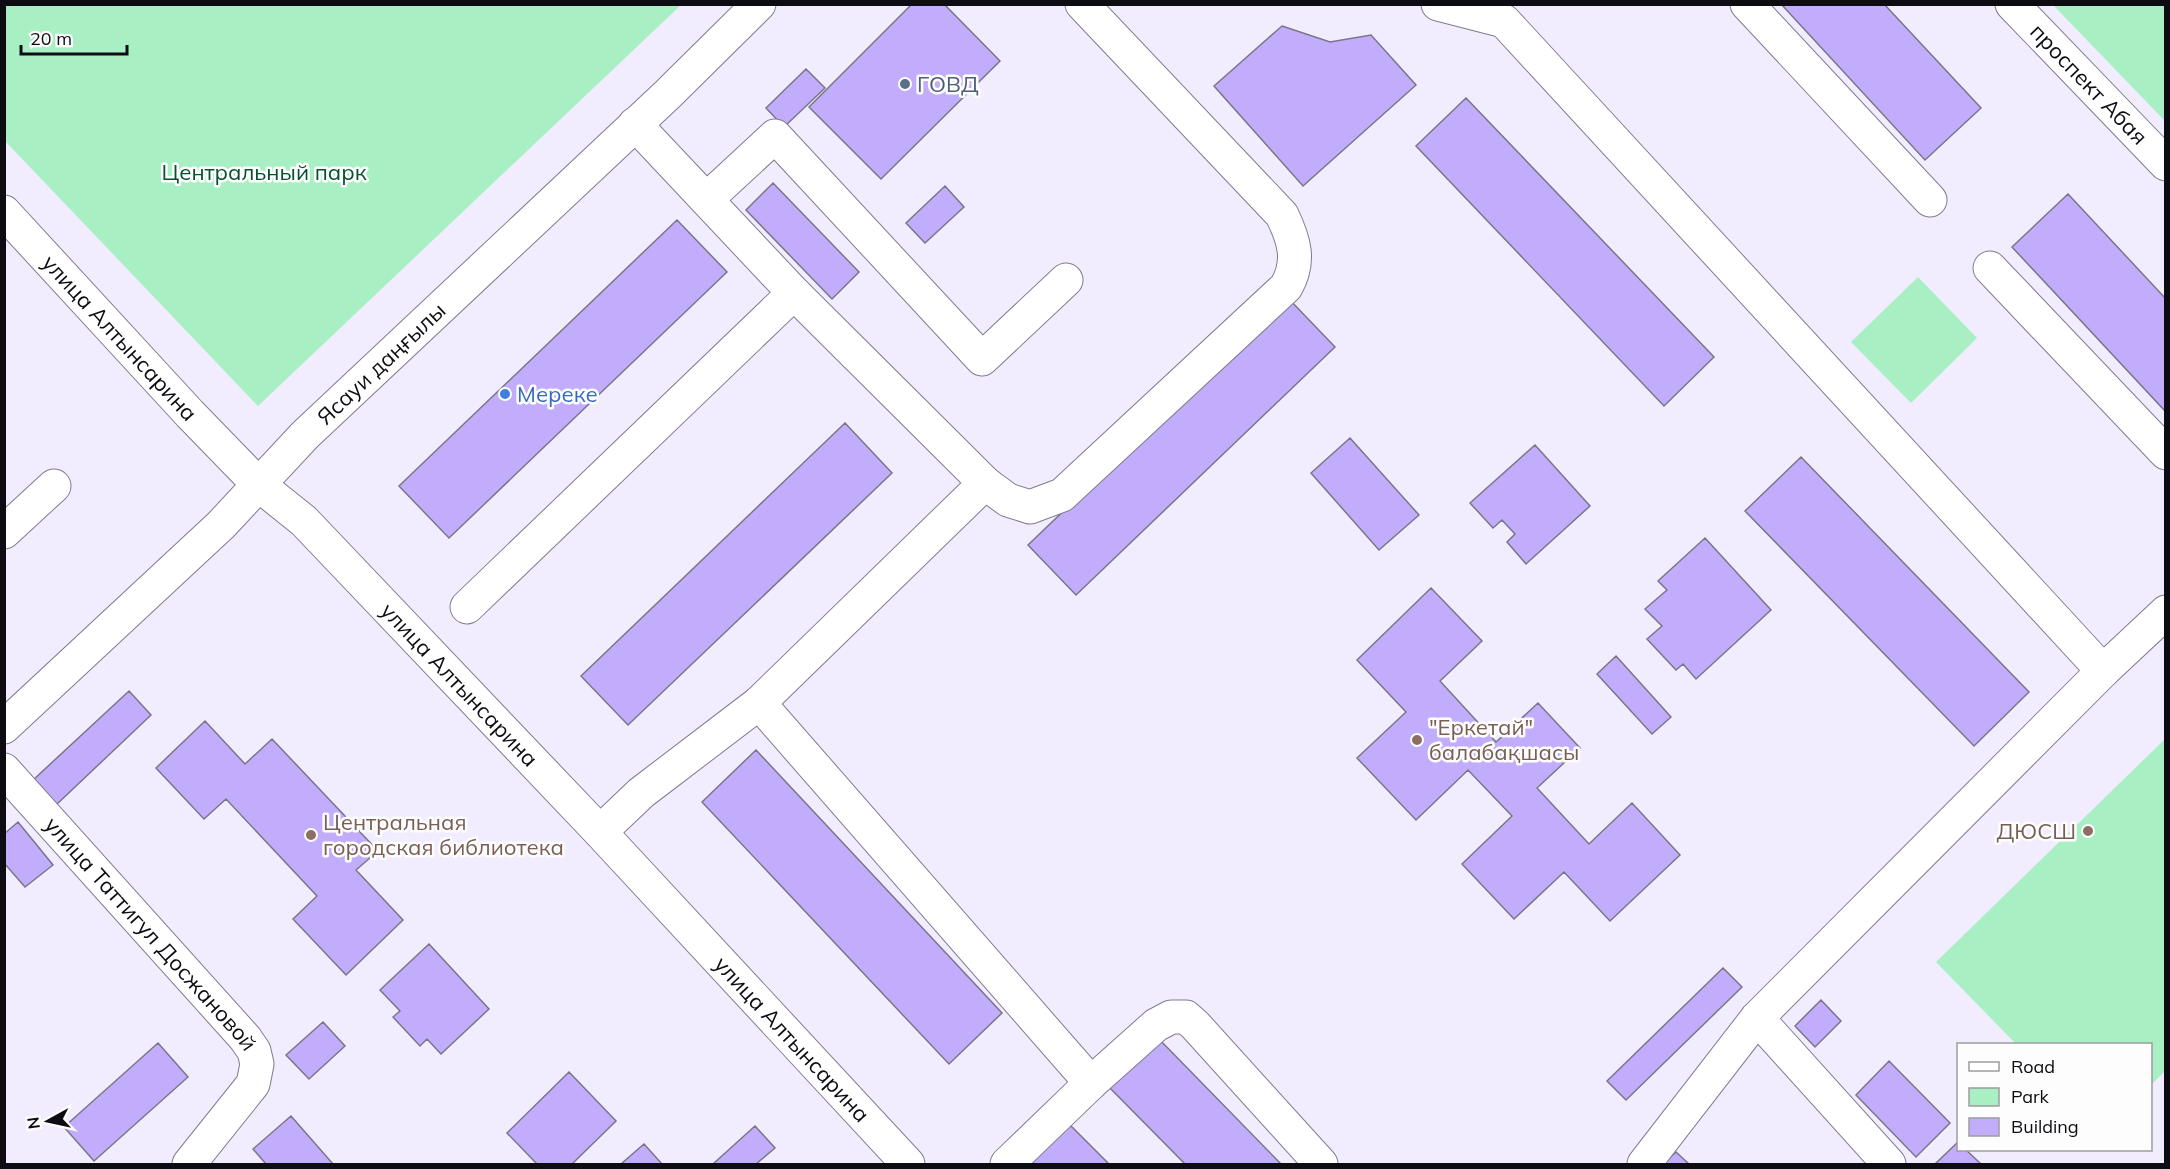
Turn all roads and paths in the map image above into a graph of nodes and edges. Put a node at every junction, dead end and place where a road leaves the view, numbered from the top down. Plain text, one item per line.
1 (759, 4) edge
2 (1082, 4) edge
3 (1438, 4) edge
4 (1747, 4) edge
5 (2012, 4) edge
6 (1514, 13) edge
7 (635, 124) junction
8 (2166, 164) edge
9 (707, 199) junction
10 (1930, 200) dead end
11 (4, 212) edge
12 (1990, 268) dead end
13 (1066, 280) dead end
14 (794, 293) junction
15 (2166, 453) edge
16 (985, 483) junction
17 (259, 485) junction
18 (54, 486) dead end
19 (4, 532) edge
20 (467, 606) dead end
21 (2166, 612) edge
22 (2103, 671) junction
23 (759, 703) junction
24 (4, 727) edge
25 (4, 770) edge
26 (600, 832) junction
27 (1757, 1018) junction
28 (1091, 1083) junction
29 (192, 1164) edge
30 (908, 1164) edge
31 (1008, 1164) edge
32 (1321, 1164) edge
33 (1644, 1164) edge
34 (1889, 1164) edge

1 - 7 street, Ясауи даңғылы
2 - 16 street
3 - 6 street
4 - 10 street
5 - 8 street, проспект Абая
6 - 22 street
7 - 9 street
7 - 17 street, Ясауи даңғылы
9 - 13 street
9 - 14 street
11 - 17 street, улица Алтынсарина
12 - 15 street
14 - 16 street
14 - 20 street
16 - 23 street
17 - 24 street, Ясауи даңғылы
17 - 26 street, улица Алтынсарина
18 - 19 street
21 - 22 street
22 - 27 street
23 - 26 street
23 - 28 street
25 - 29 street, улица Таттигул Досжановой
26 - 30 street, улица Алтынсарина
27 - 33 street
27 - 34 street
28 - 31 street
28 - 32 street

